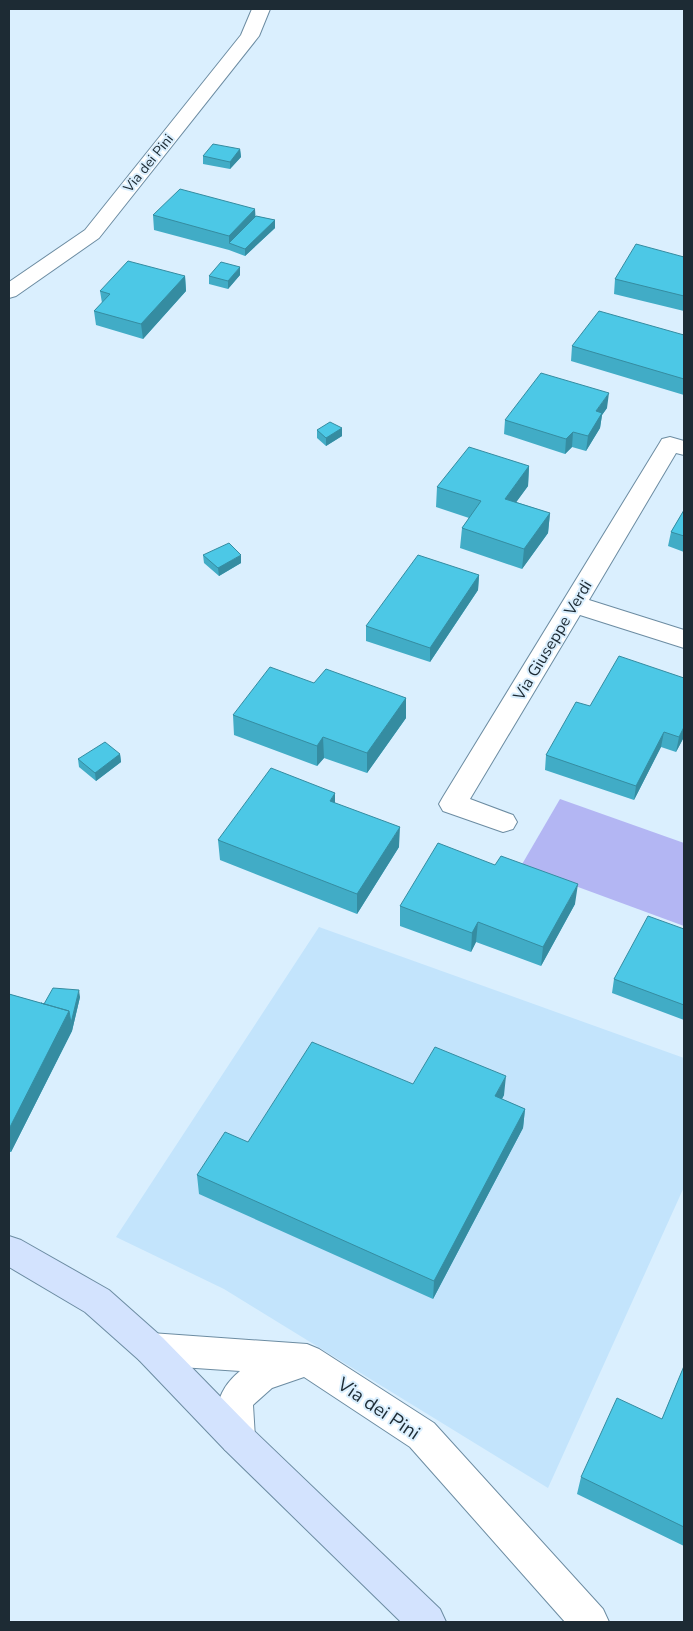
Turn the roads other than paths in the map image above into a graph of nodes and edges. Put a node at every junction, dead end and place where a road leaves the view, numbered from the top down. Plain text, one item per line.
1 (261, 9) edge
2 (9, 292) edge
3 (684, 448) edge
4 (574, 604) junction
5 (684, 639) edge
6 (503, 822) dead end
7 (9, 1250) edge
8 (151, 1349) junction
9 (307, 1360) junction
10 (237, 1438) junction
11 (427, 1622) edge
12 (590, 1622) edge

1 - 2 street, Via dei Pini
3 - 4 street, Via Giuseppe Verdi
4 - 5 street
4 - 6 street, Via Giuseppe Verdi
7 - 8 street
8 - 9 street, Via dei Pini
8 - 10 street
9 - 10 street
9 - 12 street, Via dei Pini
10 - 11 street

